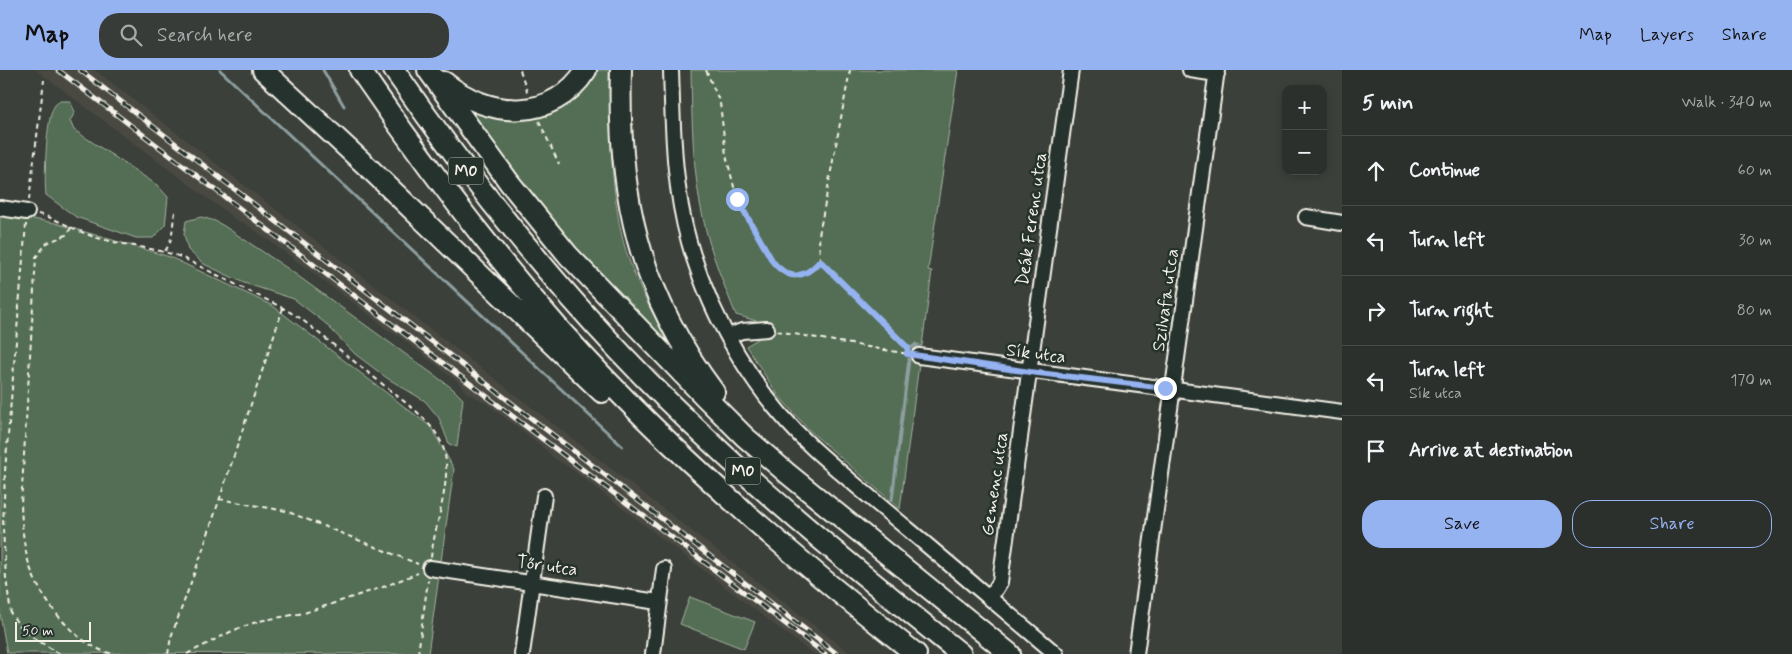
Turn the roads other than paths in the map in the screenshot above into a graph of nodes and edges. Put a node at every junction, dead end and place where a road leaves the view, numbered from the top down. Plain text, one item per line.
1 (263, 70) edge
2 (360, 70) edge
3 (394, 70) edge
4 (429, 70) edge
5 (586, 70) edge
6 (621, 70) edge
7 (671, 70) edge
8 (1072, 70) edge
9 (1190, 70) edge
10 (1217, 72) edge
11 (0, 208) edge
12 (27, 212) road end
13 (1306, 217) dead end
14 (1342, 223) edge
15 (767, 330) road end
16 (728, 336) junction
17 (913, 355) road end
18 (1030, 372) junction
19 (1173, 388) junction
20 (1342, 412) edge
21 (788, 474) junction
22 (707, 476) junction
23 (544, 496) dead end
24 (430, 568) road end
25 (664, 569) dead end
26 (532, 582) junction
27 (990, 598) junction
28 (658, 602) junction
29 (522, 654) edge
30 (653, 654) edge
31 (916, 654) edge
32 (961, 654) edge
33 (1010, 654) edge
34 (1056, 654) edge
35 (1136, 654) edge

1 - 22 highway
2 - 22 highway, M0
3 - 32 highway, M0
4 - 5 highway
4 - 21 highway
6 - 21 highway
7 - 16 street
8 - 18 street, Deák Ferenc utca
9 - 10 street
10 - 19 street, Szilvafa utca
11 - 12 street
13 - 14 street
15 - 16 street
16 - 27 street
17 - 18 street, Sík utca
18 - 19 street, Sík utca
18 - 27 street, Gemenc utca
19 - 20 street, Sík utca
19 - 35 street, Szilvafa utca
21 - 33 highway
22 - 31 highway, M0
23 - 26 street
24 - 26 street, Tőr utca
25 - 28 street
26 - 28 street, Tőr utca
26 - 29 street
27 - 34 street
28 - 30 street

